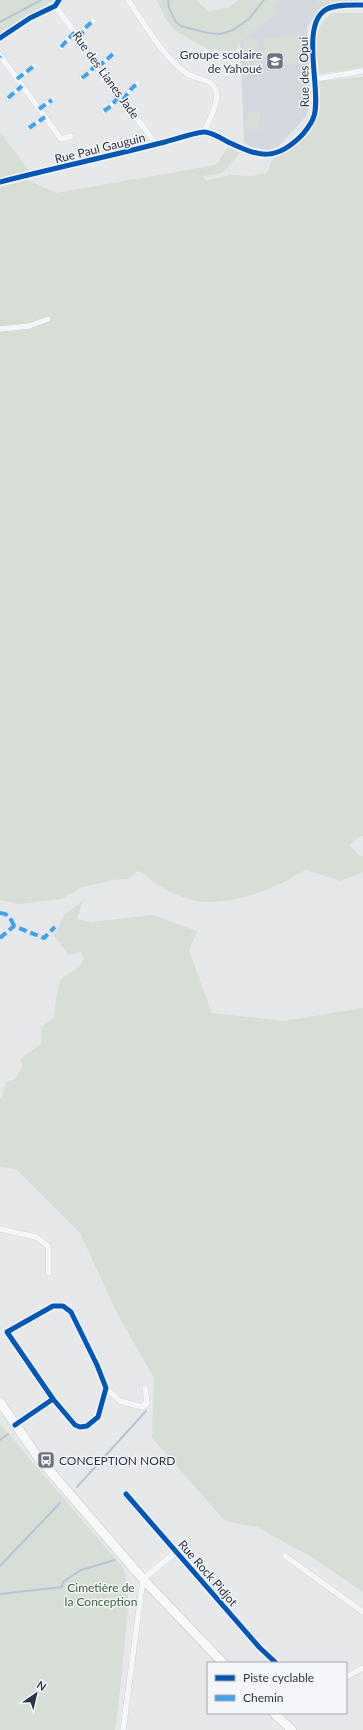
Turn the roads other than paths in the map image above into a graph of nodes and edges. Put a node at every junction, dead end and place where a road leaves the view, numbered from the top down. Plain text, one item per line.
1 (59, 0) edge
2 (128, 0) edge
3 (363, 5) edge
4 (55, 6) junction
5 (93, 21) dead end
6 (75, 32) junction
7 (0, 38) edge
8 (79, 38) junction
9 (61, 47) dead end
10 (113, 54) dead end
11 (0, 56) edge
12 (34, 66) dead end
13 (97, 66) junction
14 (363, 71) edge
15 (82, 78) dead end
16 (17, 79) junction
17 (316, 79) junction
18 (138, 83) dead end
19 (22, 86) junction
20 (120, 94) junction
21 (8, 98) dead end
22 (52, 100) dead end
23 (123, 100) junction
24 (39, 109) junction
25 (104, 111) dead end
26 (45, 117) junction
27 (29, 128) dead end
28 (204, 132) junction
29 (71, 136) dead end
30 (156, 144) junction
31 (0, 182) edge
32 (48, 319) dead end
33 (0, 329) edge
34 (0, 1229) edge
35 (49, 1273) dead end
36 (106, 1388) junction
37 (145, 1388) dead end
38 (53, 1399) junction
39 (0, 1402) edge
40 (15, 1425) junction
41 (126, 1494) dead end
42 (176, 1552) junction
43 (285, 1556) dead end
44 (143, 1579) junction
45 (363, 1612) edge
46 (222, 1662) edge
47 (275, 1662) edge
48 (363, 1668) edge
49 (347, 1676) edge
50 (275, 1714) edge
51 (123, 1730) edge
52 (292, 1730) edge

1 - 4 street
2 - 28 street
3 - 17 street, Rue des Opui
4 - 6 street, Rue des Lianes Jade
4 - 7 street
5 - 8 street
6 - 8 street, Rue des Lianes Jade
6 - 9 street
8 - 13 street, Rue des Lianes Jade
10 - 13 street
11 - 16 street, Rue Paul Gauguin
12 - 16 street
13 - 15 street
13 - 20 street, Rue des Lianes Jade
14 - 17 street
16 - 19 street, Rue Paul Gauguin
17 - 28 street, Rue des Opui
18 - 23 street
19 - 21 street
19 - 24 street, Rue Paul Gauguin
20 - 23 street, Rue des Lianes Jade
20 - 25 street
22 - 24 street
23 - 30 street, Rue des Lianes Jade
24 - 26 street, Rue Paul Gauguin
26 - 27 street
26 - 29 street, Rue Paul Gauguin
28 - 30 street, Rue Paul Gauguin
30 - 31 street, Rue Paul Gauguin
32 - 33 street
34 - 35 street
36 - 37 street
36 - 38 street
36 - 38 street
38 - 40 street
39 - 40 main road
40 - 44 main road
41 - 42 street, Rue Rock Pidjot
42 - 44 street, Rue Rock Pidjot
42 - 47 street, Rue Rock Pidjot
43 - 45 street
44 - 46 main road
44 - 51 street
48 - 49 street
50 - 52 main road

